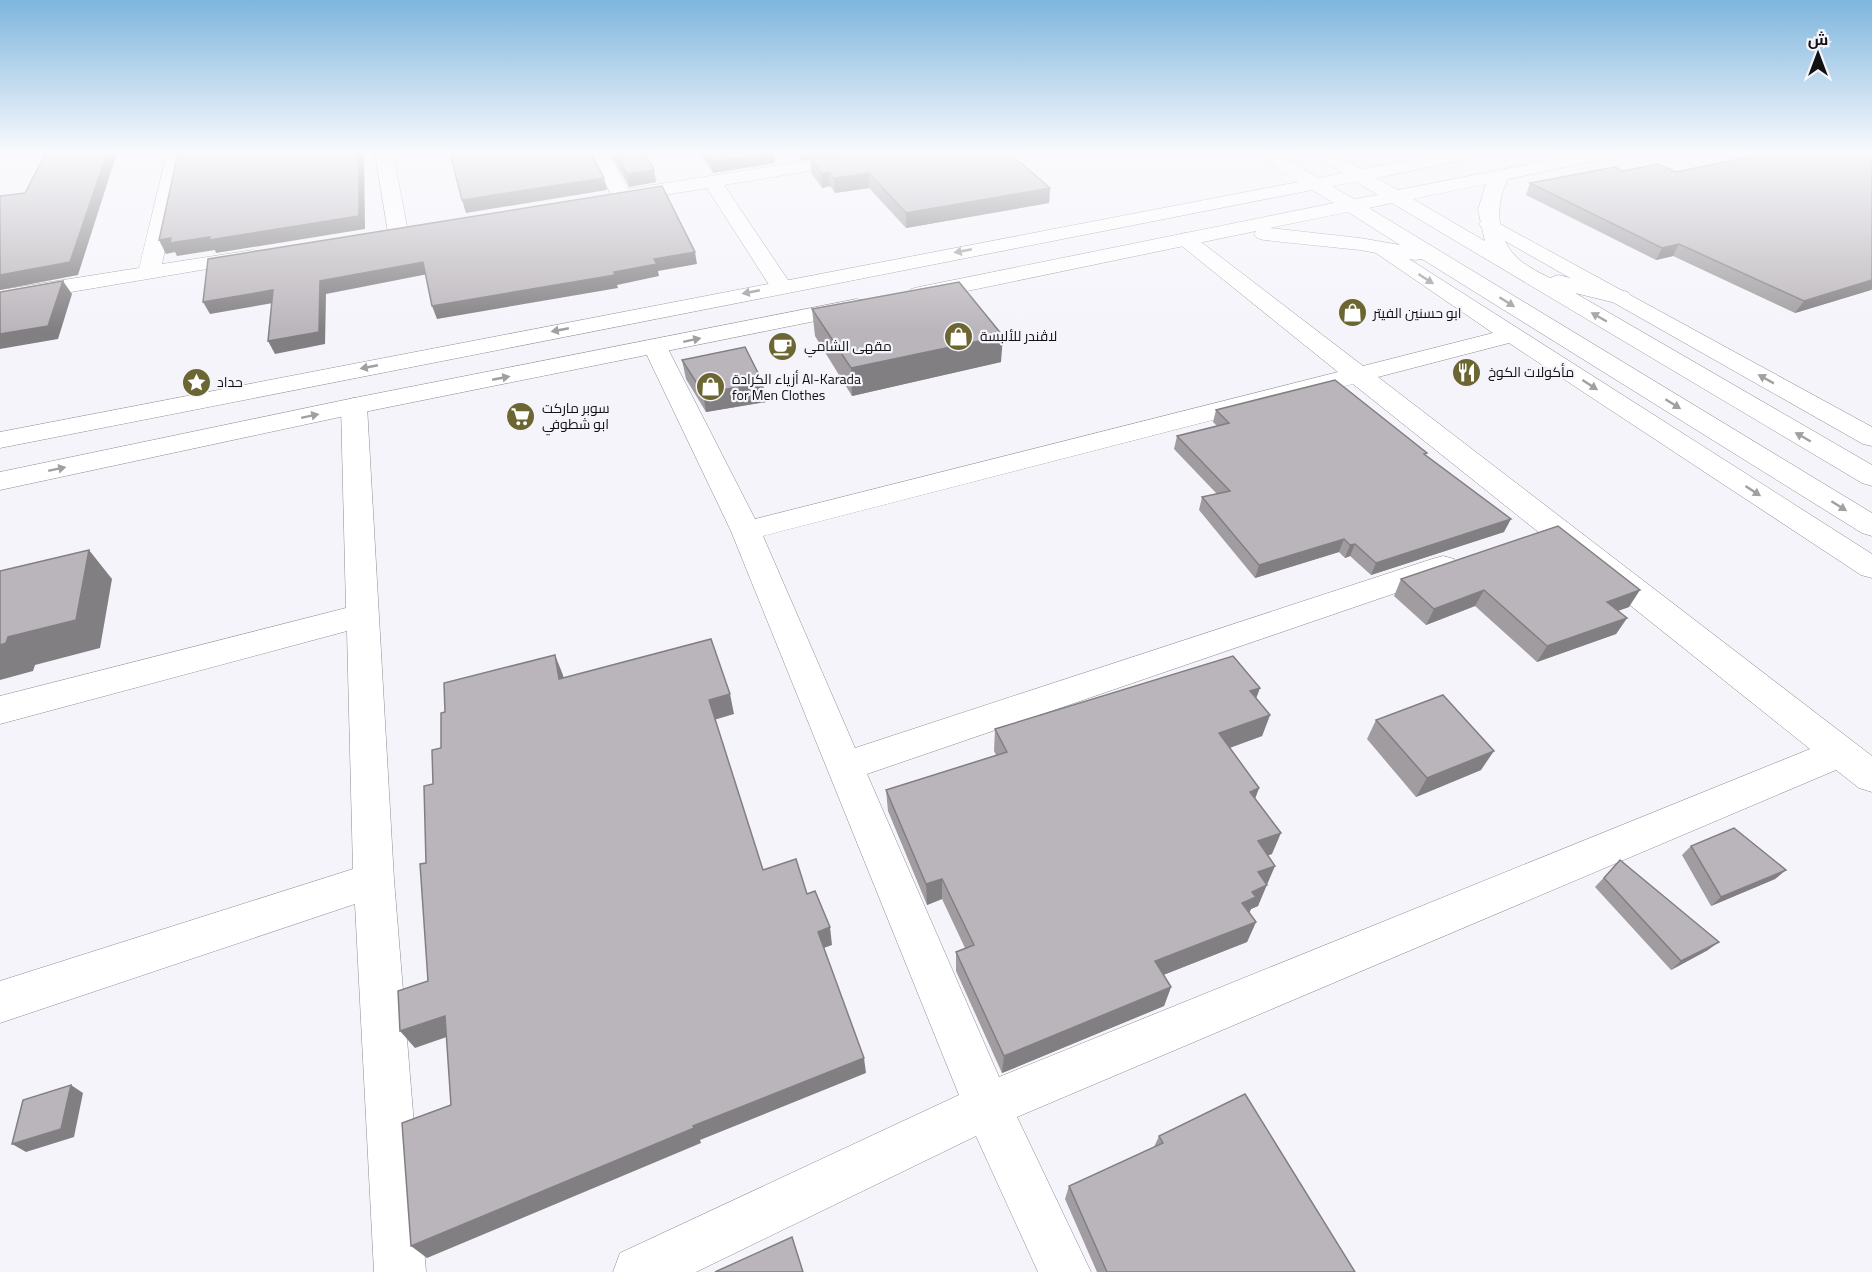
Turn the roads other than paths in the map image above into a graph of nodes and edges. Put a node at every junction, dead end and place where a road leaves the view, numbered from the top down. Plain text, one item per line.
1 (163, 212) edge
2 (395, 212) edge
3 (733, 212) edge
4 (1161, 212) edge
5 (1317, 212) edge
6 (1359, 212) edge
7 (1422, 212) edge
8 (1488, 212) edge
9 (1489, 224) junction
10 (421, 228) edge
11 (398, 232) junction
12 (1220, 232) junction
13 (374, 236) edge
14 (1185, 239) junction
15 (1377, 247) junction
16 (267, 253) edge
17 (1436, 259) junction
18 (1519, 270) junction
19 (149, 273) junction
20 (1470, 280) junction
21 (781, 286) junction
22 (0, 297) edge
23 (1620, 297) junction
24 (897, 298) edge
25 (874, 303) edge
26 (1491, 321) junction
27 (1513, 335) junction
28 (655, 348) junction
29 (1358, 374) junction
30 (274, 386) junction
31 (354, 406) junction
32 (162, 408) junction
33 (282, 421) junction
34 (1872, 438) edge
35 (0, 440) edge
36 (171, 445) junction
37 (1872, 477) edge
38 (0, 480) edge
39 (1872, 526) edge
40 (1554, 528) junction
41 (746, 531) junction
42 (1521, 540) edge
43 (1476, 555) edge
44 (1872, 568) edge
45 (361, 616) junction
46 (0, 710) edge
47 (1857, 764) edge
48 (844, 767) junction
49 (374, 880) junction
50 (0, 1002) edge
51 (987, 1106) junction
52 (400, 1272) edge
53 (639, 1272) edge
54 (1065, 1272) edge

1 - 19 street
2 - 11 street
3 - 21 street
4 -> 21 street
5 - 12 street
6 - 17 street
7 - 18 street
8 - 9 street
9 - 18 street
9 - 23 street
10 - 11 street
11 - 13 street
12 - 14 street
12 - 15 street
14 - 24 street
14 - 29 street
15 - 17 street
15 -> 26 street
16 - 19 street
17 - 20 street
18 - 23 street
37 -> 18 street
19 - 22 street
20 - 26 street
20 -> 39 street
21 -> 30 street
34 -> 23 street
28 -> 25 street
26 - 27 street
27 - 29 street
27 -> 44 street
31 -> 28 street
28 - 41 street
29 - 40 street
29 - 41 street
30 - 32 street
30 - 33 street
33 -> 31 street
31 - 45 street
32 - 35 street
32 - 36 street
33 - 36 street
38 -> 36 street
40 - 42 street
40 - 47 street
41 - 48 street
43 - 48 street
45 - 46 street
45 - 49 street
47 - 51 street
48 - 51 street
49 - 50 street
49 - 52 street
51 - 53 street
51 - 54 street

